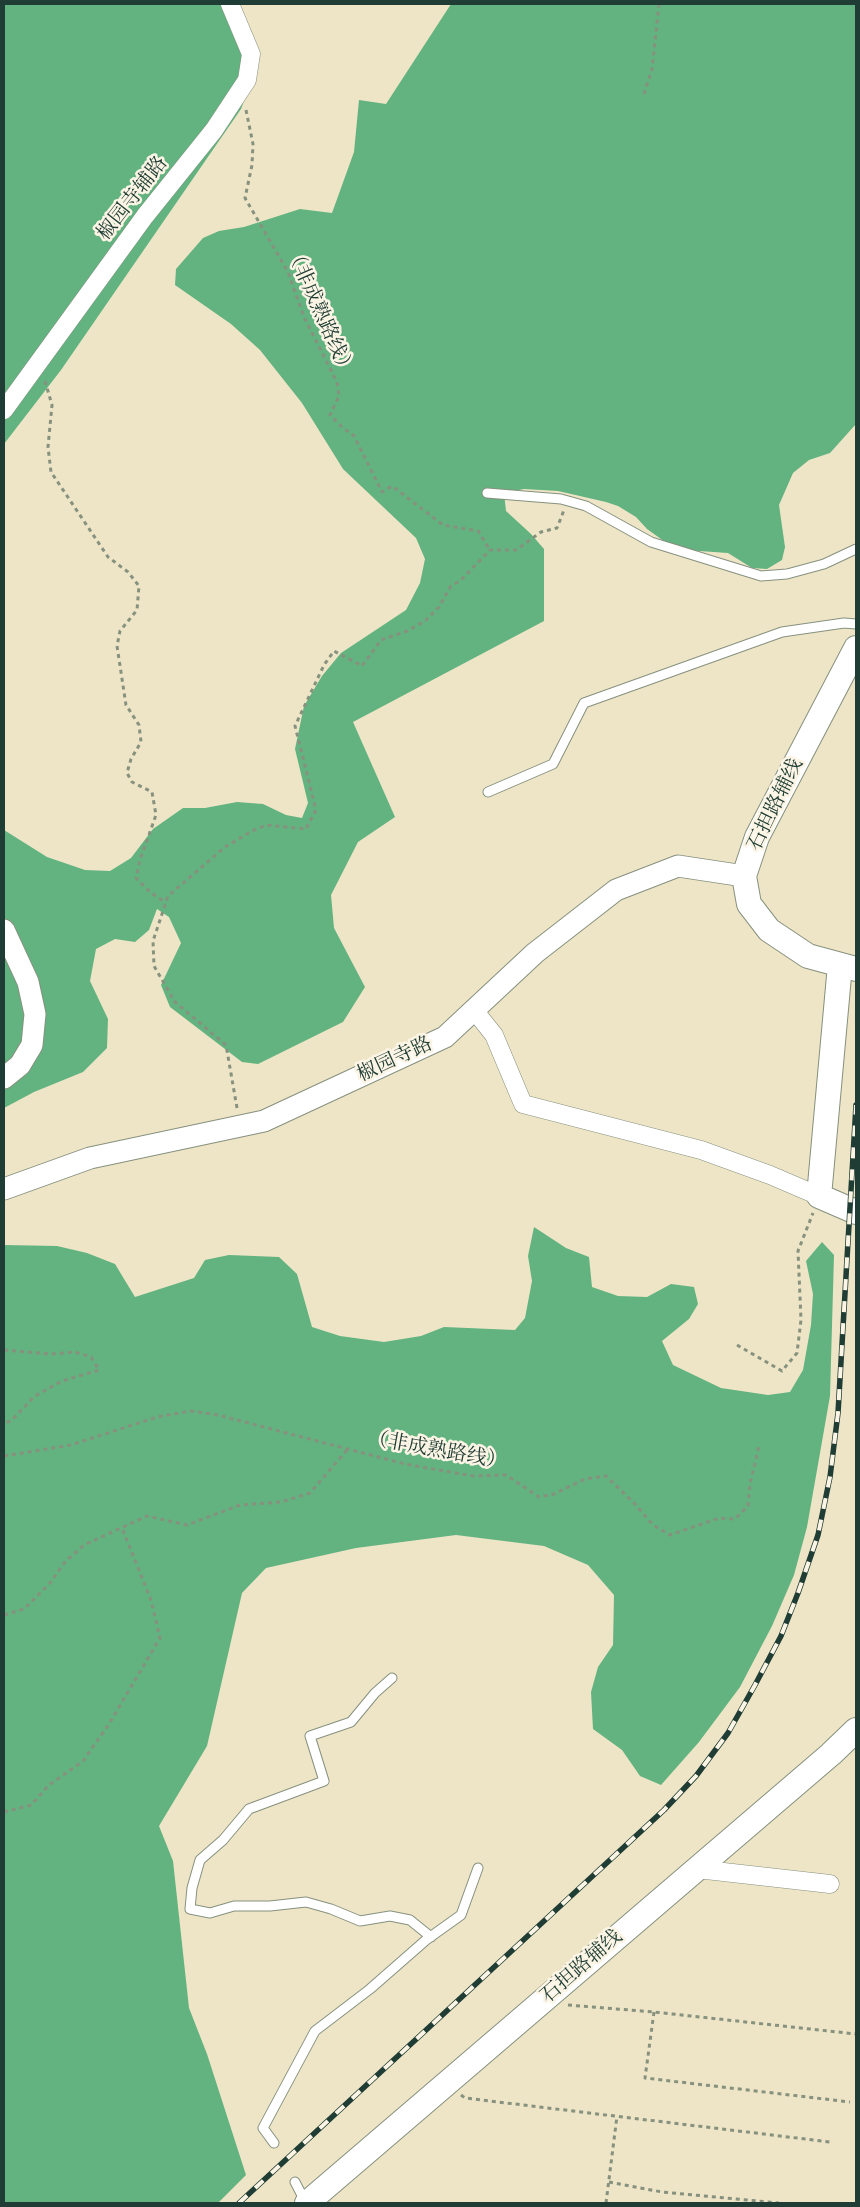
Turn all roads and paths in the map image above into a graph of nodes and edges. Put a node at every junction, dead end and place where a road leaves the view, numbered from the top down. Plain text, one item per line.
1 (230, 4) edge
2 (659, 4) edge
3 (240, 90) junction
4 (644, 94) dead end
5 (40, 361) junction
6 (4, 410) edge
7 (486, 493) dead end
8 (568, 501) junction
9 (856, 549) edge
10 (490, 550) junction
11 (856, 624) edge
12 (856, 648) edge
13 (488, 792) dead end
14 (744, 876) junction
15 (166, 903) junction
16 (4, 930) edge
17 (848, 967) edge
18 (474, 1010) junction
19 (4, 1078) edge
20 (240, 1126) junction
21 (4, 1189) edge
22 (819, 1196) junction
23 (856, 1212) edge
24 (737, 1345) dead end
25 (4, 1350) edge
26 (4, 1422) edge
27 (759, 1446) dead end
28 (347, 1450) junction
29 (4, 1456) edge
30 (122, 1528) junction
31 (4, 1616) edge
32 (392, 1678) dead end
33 (856, 1730) edge
34 (4, 1812) edge
35 (478, 1868) dead end
36 (697, 1869) junction
37 (830, 1884) dead end
38 (431, 1937) junction
39 (540, 2004) junction
40 (654, 2012) junction
41 (856, 2034) edge
42 (447, 2084) junction
43 (850, 2102) dead end
44 (617, 2116) junction
45 (830, 2142) dead end
46 (274, 2143) dead end
47 (295, 2182) dead end
48 (609, 2182) junction
49 (307, 2203) edge
50 (606, 2203) edge
51 (778, 2203) edge

1 - 3 street, 椒园寺辅路
2 - 4 path
3 - 5 street, 椒园寺辅路
3 - 10 path, （非成熟路线）
5 - 6 street, 椒园寺辅路
5 - 15 path
7 - 8 lane
8 - 9 lane
8 - 10 path
10 - 15 path
11 - 13 lane
12 - 14 main road, 石担路辅线
14 - 17 main road, 石担路辅线
14 - 18 street, 椒园寺路
15 - 20 path
16 - 19 street
17 - 22 main road
18 - 20 street, 椒园寺路
18 - 22 street
20 - 21 street, 椒园寺路
22 - 23 main road
22 - 24 path
25 - 26 path
27 - 28 path, （非成熟路线）
28 - 29 path, （非成熟路线）
28 - 30 path, （非成熟路线）
30 - 31 path, （非成熟路线）
30 - 34 path
32 - 38 lane
33 - 36 main road, 石担路辅线
35 - 38 lane
36 - 37 street
36 - 39 main road, 石担路辅线
38 - 46 lane
39 - 40 path
39 - 42 main road, 石担路辅线
40 - 41 path
40 - 43 path
42 - 44 path
42 - 49 main road, 石担路辅线
44 - 45 path
44 - 48 path
47 - 49 lane
48 - 50 path
48 - 51 path

